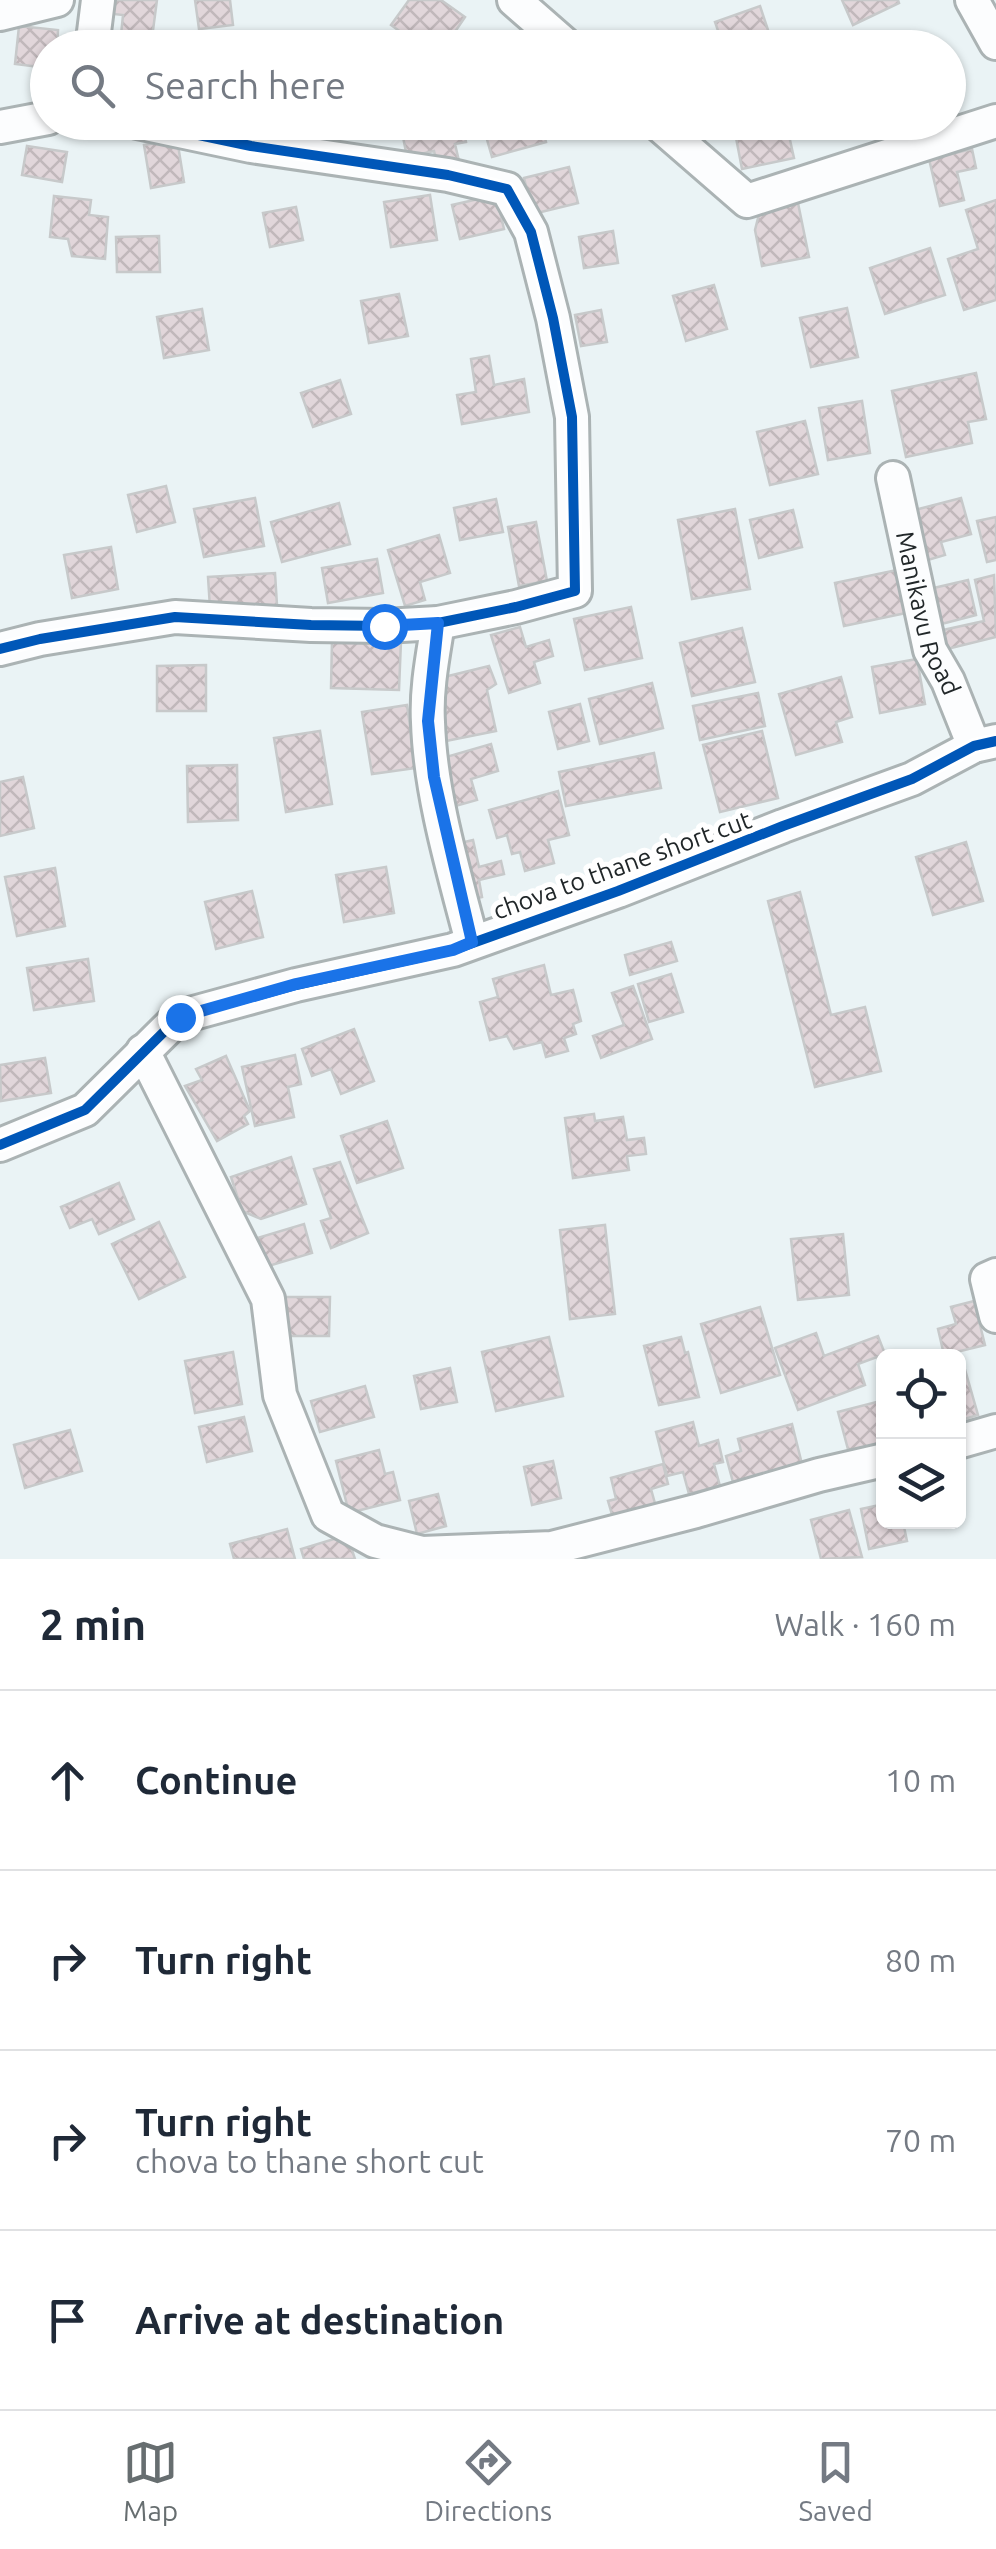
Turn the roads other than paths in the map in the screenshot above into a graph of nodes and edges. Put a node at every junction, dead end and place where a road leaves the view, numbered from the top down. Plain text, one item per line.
1 (57, 0) edge
2 (98, 0) edge
3 (514, 0) edge
4 (972, 0) edge
5 (0, 14) edge
6 (94, 30) edge
7 (548, 30) edge
8 (996, 44) edge
9 (996, 121) edge
10 (30, 122) edge
11 (0, 128) edge
12 (966, 131) edge
13 (225, 140) edge
14 (677, 140) edge
15 (937, 140) edge
16 (893, 478) dead end
17 (438, 623) junction
18 (0, 649) edge
19 (985, 743) edge
20 (472, 942) junction
21 (143, 1051) junction
22 (1, 1142) edge
23 (996, 1275) edge
24 (996, 1316) edge
25 (996, 1431) edge
26 (966, 1440) edge
27 (876, 1462) edge
28 (419, 1556) edge

1 - 5 street
2 - 6 street
3 - 7 street
4 - 8 street
9 - 12 street
10 - 11 street
13 - 17 street
14 - 15 street
16 - 19 street, Manikavu Road
17 - 18 street
17 - 20 street
19 - 20 street, chova to thane short cut
20 - 21 street, chova to thane short cut
21 - 22 street, chova to thane short cut
21 - 28 street
23 - 24 street
25 - 26 street
27 - 28 street

